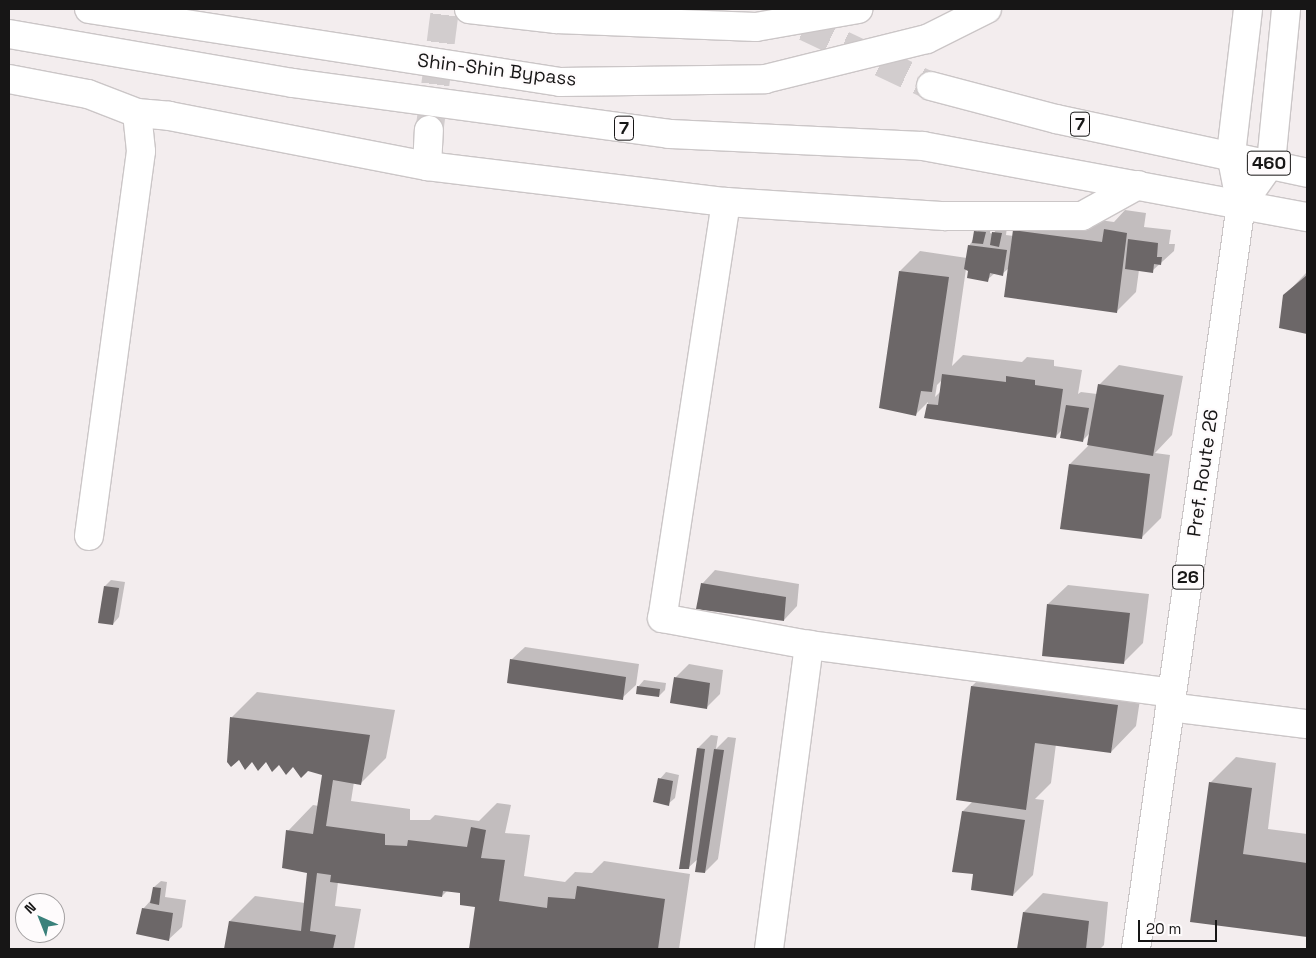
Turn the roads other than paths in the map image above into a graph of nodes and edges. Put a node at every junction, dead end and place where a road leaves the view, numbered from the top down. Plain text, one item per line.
1 (90, 9) edge
2 (469, 9) edge
3 (858, 9) edge
4 (987, 9) edge
5 (1248, 9) edge
6 (1286, 9) edge
7 (9, 34) edge
8 (9, 80) edge
9 (931, 86) tunnel mouth
10 (136, 113) junction
11 (429, 130) tunnel mouth
12 (1231, 154) junction
13 (1271, 163) junction
14 (427, 166) junction
15 (1307, 173) edge
16 (1138, 185) junction
17 (726, 202) junction
18 (1241, 205) junction
19 (1307, 217) edge
20 (89, 536) dead end
21 (809, 645) junction
22 (1171, 700) junction
23 (1307, 724) edge
24 (769, 949) edge
25 (1136, 949) edge

1 - 4 main road, Shin-Shin Bypass
2 - 3 main road
5 - 12 main road
6 - 13 main road
7 - 16 main road, 7
8 - 10 main road
9 - 12 main road, 7
10 - 14 main road
10 - 20 main road
11 - 14 main road
12 - 13 main road, 460
12 - 18 main road
13 - 15 main road, 460
13 - 18 main road
14 - 17 main road
16 - 17 main road
16 - 18 main road, 7
17 - 21 main road
18 - 19 main road, 460
18 - 22 main road, Pref. Route 26 / 26
21 - 22 main road
21 - 24 main road
22 - 23 main road
22 - 25 main road, Pref. Route 26 / 26

